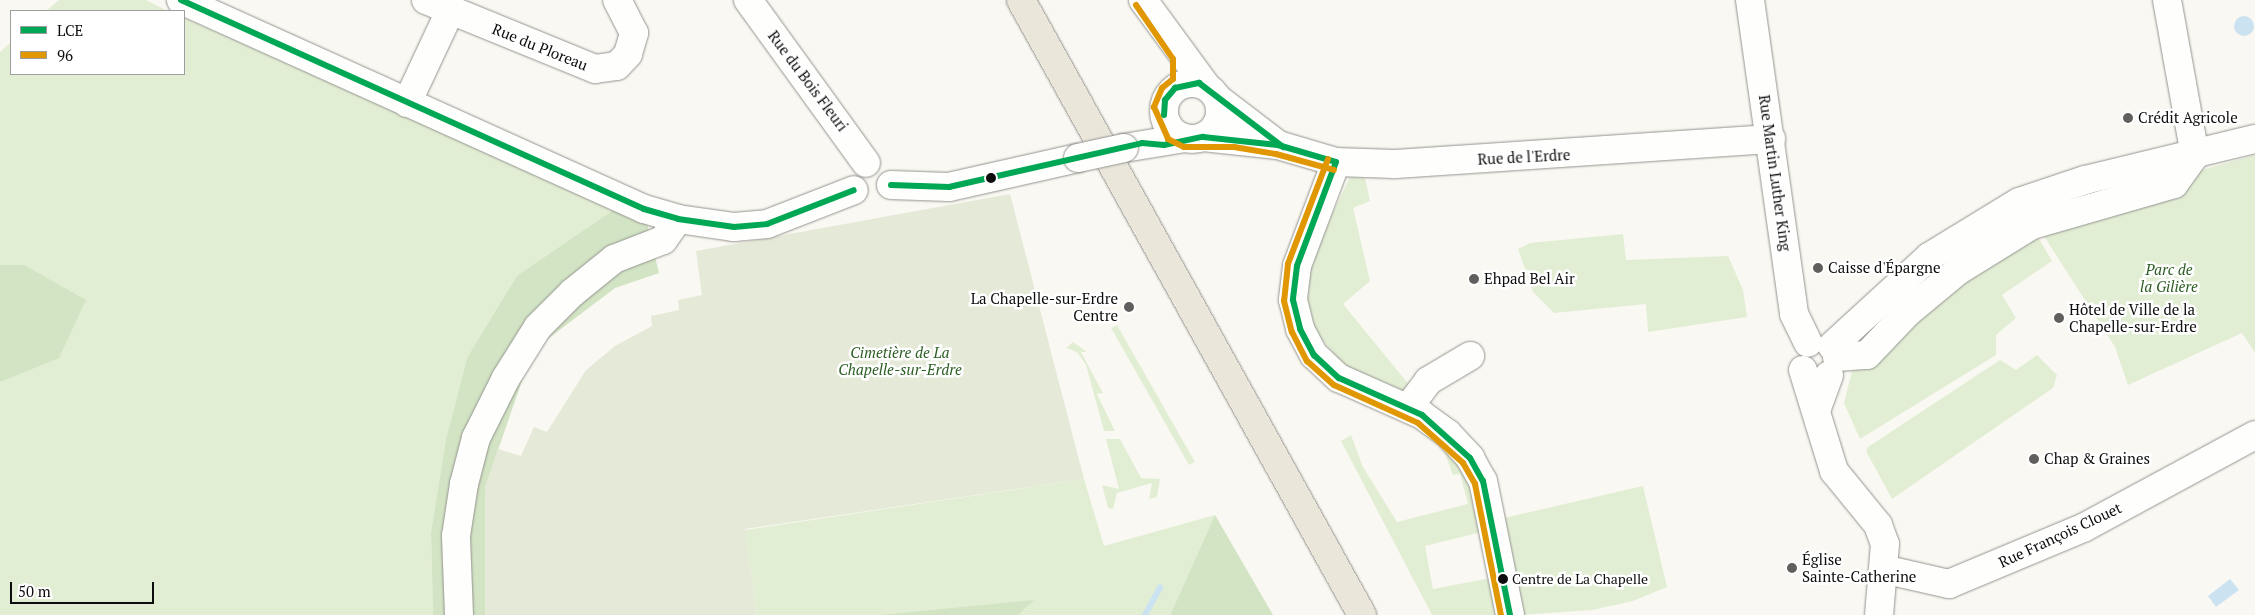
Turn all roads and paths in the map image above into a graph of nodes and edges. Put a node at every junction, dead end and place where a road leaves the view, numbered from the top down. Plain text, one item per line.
1 (181, 0) edge
2 (617, 0) edge
3 (748, 0) edge
4 (1021, 0) edge
5 (1143, 0) edge
6 (1750, 0) edge
7 (2167, 0) edge
8 (438, 5) edge
9 (1202, 90) junction
10 (407, 103) junction
11 (1164, 115) junction
12 (1194, 137) junction
13 (1771, 139) junction
14 (2255, 139) edge
15 (1133, 145) junction
16 (1278, 145) junction
17 (2195, 155) junction
18 (1336, 162) junction
19 (866, 163) junction
20 (891, 185) junction
21 (854, 190) junction
22 (678, 219) junction
23 (1827, 355) junction
24 (1470, 356) dead end
25 (1408, 408) junction
26 (1816, 411) junction
27 (2255, 435) edge
28 (1884, 569) junction
29 (1871, 613) edge
30 (459, 615) edge
31 (1362, 615) edge
32 (1510, 615) edge

1 - 10 street
2 - 8 street, Rue du Ploreau
3 - 19 street, Rue du Bois Fleuri
4 - 31 main road
5 - 9 street
6 - 13 street, Rue Martin Luther King
7 - 17 street
8 - 10 street, Rue du Ploreau
9 - 11 street
9 - 12 street
9 - 16 street, Rue de l'Erdre
10 - 22 street
11 - 12 street
11 - 15 street
12 - 15 street, Rue de l'Erdre
12 - 16 street, Rue de l'Erdre
13 - 18 street, Rue de l'Erdre
13 - 23 street, Rue Martin Luther King
14 - 17 street
15 - 20 street, Rue de l'Erdre, bridge
16 - 18 street, Rue de l'Erdre
17 - 23 street
18 - 25 street
19 - 20 street
19 - 21 street
20 - 21 street
21 - 22 street
22 - 30 street
23 - 26 street
23 - 26 street
24 - 25 street
25 - 32 street
26 - 28 street
27 - 28 street, Rue François Clouet
28 - 29 street

